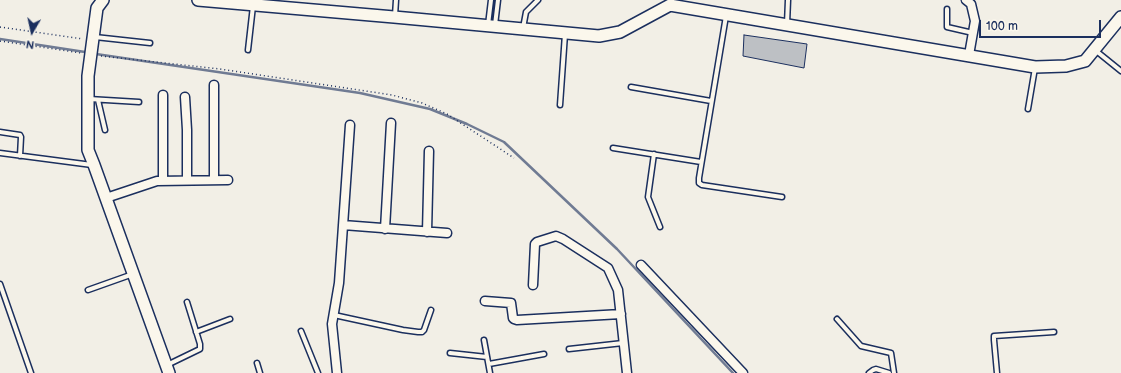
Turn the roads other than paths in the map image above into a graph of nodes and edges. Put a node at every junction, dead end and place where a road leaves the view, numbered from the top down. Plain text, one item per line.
1 (103, 0) edge
2 (198, 0) edge
3 (396, 0) edge
4 (491, 0) edge
5 (498, 0) edge
6 (538, 0) edge
7 (788, 0) edge
8 (966, 0) edge
9 (670, 2) edge
10 (276, 4) edge
11 (253, 5) junction
12 (947, 9) dead end
13 (726, 13) junction
14 (394, 17) junction
15 (1121, 17) edge
16 (787, 24) junction
17 (492, 26) junction
18 (522, 29) junction
19 (565, 33) junction
20 (973, 33) junction
21 (93, 38) junction
22 (150, 44) dead end
23 (1095, 49) junction
24 (248, 50) dead end
25 (969, 55) junction
26 (1035, 67) junction
27 (1121, 71) edge
28 (214, 85) dead end
29 (631, 87) dead end
30 (163, 95) dead end
31 (186, 97) dead end
32 (93, 99) junction
33 (711, 101) junction
34 (139, 102) dead end
35 (560, 105) dead end
36 (1028, 109) dead end
37 (391, 123) dead end
38 (350, 125) dead end
39 (105, 130) dead end
40 (0, 132) edge
41 (613, 148) dead end
42 (429, 150) dead end
43 (0, 153) edge
44 (654, 154) junction
45 (20, 156) junction
46 (701, 162) junction
47 (94, 165) junction
48 (163, 180) junction
49 (187, 180) junction
50 (214, 180) junction
51 (228, 180) dead end
52 (782, 197) dead end
53 (106, 198) junction
54 (343, 226) junction
55 (660, 227) dead end
56 (385, 229) junction
57 (427, 232) junction
58 (447, 233) dead end
59 (641, 265) dead end
60 (133, 273) junction
61 (0, 284) edge
62 (533, 285) dead end
63 (88, 290) dead end
64 (485, 301) dead end
65 (187, 302) dead end
66 (431, 310) dead end
67 (620, 314) junction
68 (334, 315) junction
69 (230, 319) dead end
70 (837, 319) dead end
71 (301, 331) dead end
72 (196, 332) junction
73 (1054, 332) dead end
74 (484, 340) dead end
75 (624, 343) junction
76 (569, 349) dead end
77 (450, 353) dead end
78 (544, 354) dead end
79 (487, 357) junction
80 (257, 363) dead end
81 (488, 364) junction
82 (167, 369) edge
83 (31, 373) edge
84 (260, 373) edge
85 (318, 373) edge
86 (337, 373) edge
87 (490, 373) edge
88 (627, 373) edge
89 (743, 373) edge
90 (870, 373) edge
91 (889, 373) edge
92 (894, 373) edge
93 (997, 373) edge

1 - 21 street
2 - 11 street
3 - 14 lane
4 - 17 lane
5 - 17 lane
6 - 18 lane
7 - 16 lane
8 - 20 street
9 - 13 street
9 - 19 street
10 - 11 street
10 - 14 street
11 - 24 lane
12 - 20 lane
13 - 16 street
13 - 33 lane
14 - 17 street
15 - 23 street
16 - 25 street
17 - 18 street
18 - 19 street
19 - 35 lane
20 - 25 street
21 - 22 lane
21 - 32 street
23 - 26 street
23 - 27 lane
25 - 26 street
26 - 36 lane
28 - 50 street
29 - 33 lane
30 - 48 street
31 - 49 street
32 - 34 lane
32 - 39 lane
32 - 47 street
33 - 46 lane
37 - 56 street
38 - 54 street
40 - 45 lane
41 - 44 lane
42 - 57 street
43 - 45 lane
44 - 46 lane
44 - 55 lane
45 - 47 lane
46 - 52 lane
47 - 53 street
48 - 49 street
48 - 53 street
49 - 50 street
50 - 51 street
53 - 60 street
54 - 56 street
54 - 68 street
56 - 57 street
57 - 58 street
59 - 89 street
60 - 63 lane
60 - 82 street
61 - 83 lane
62 - 67 street
64 - 67 street
65 - 72 lane
66 - 68 lane
67 - 75 street
68 - 86 street
69 - 72 lane
70 - 92 lane
71 - 85 lane
72 - 82 lane
73 - 93 lane
74 - 79 lane
75 - 76 lane
75 - 88 street
77 - 79 lane
78 - 81 lane
79 - 81 lane
80 - 84 lane
81 - 87 lane
90 - 91 lane

